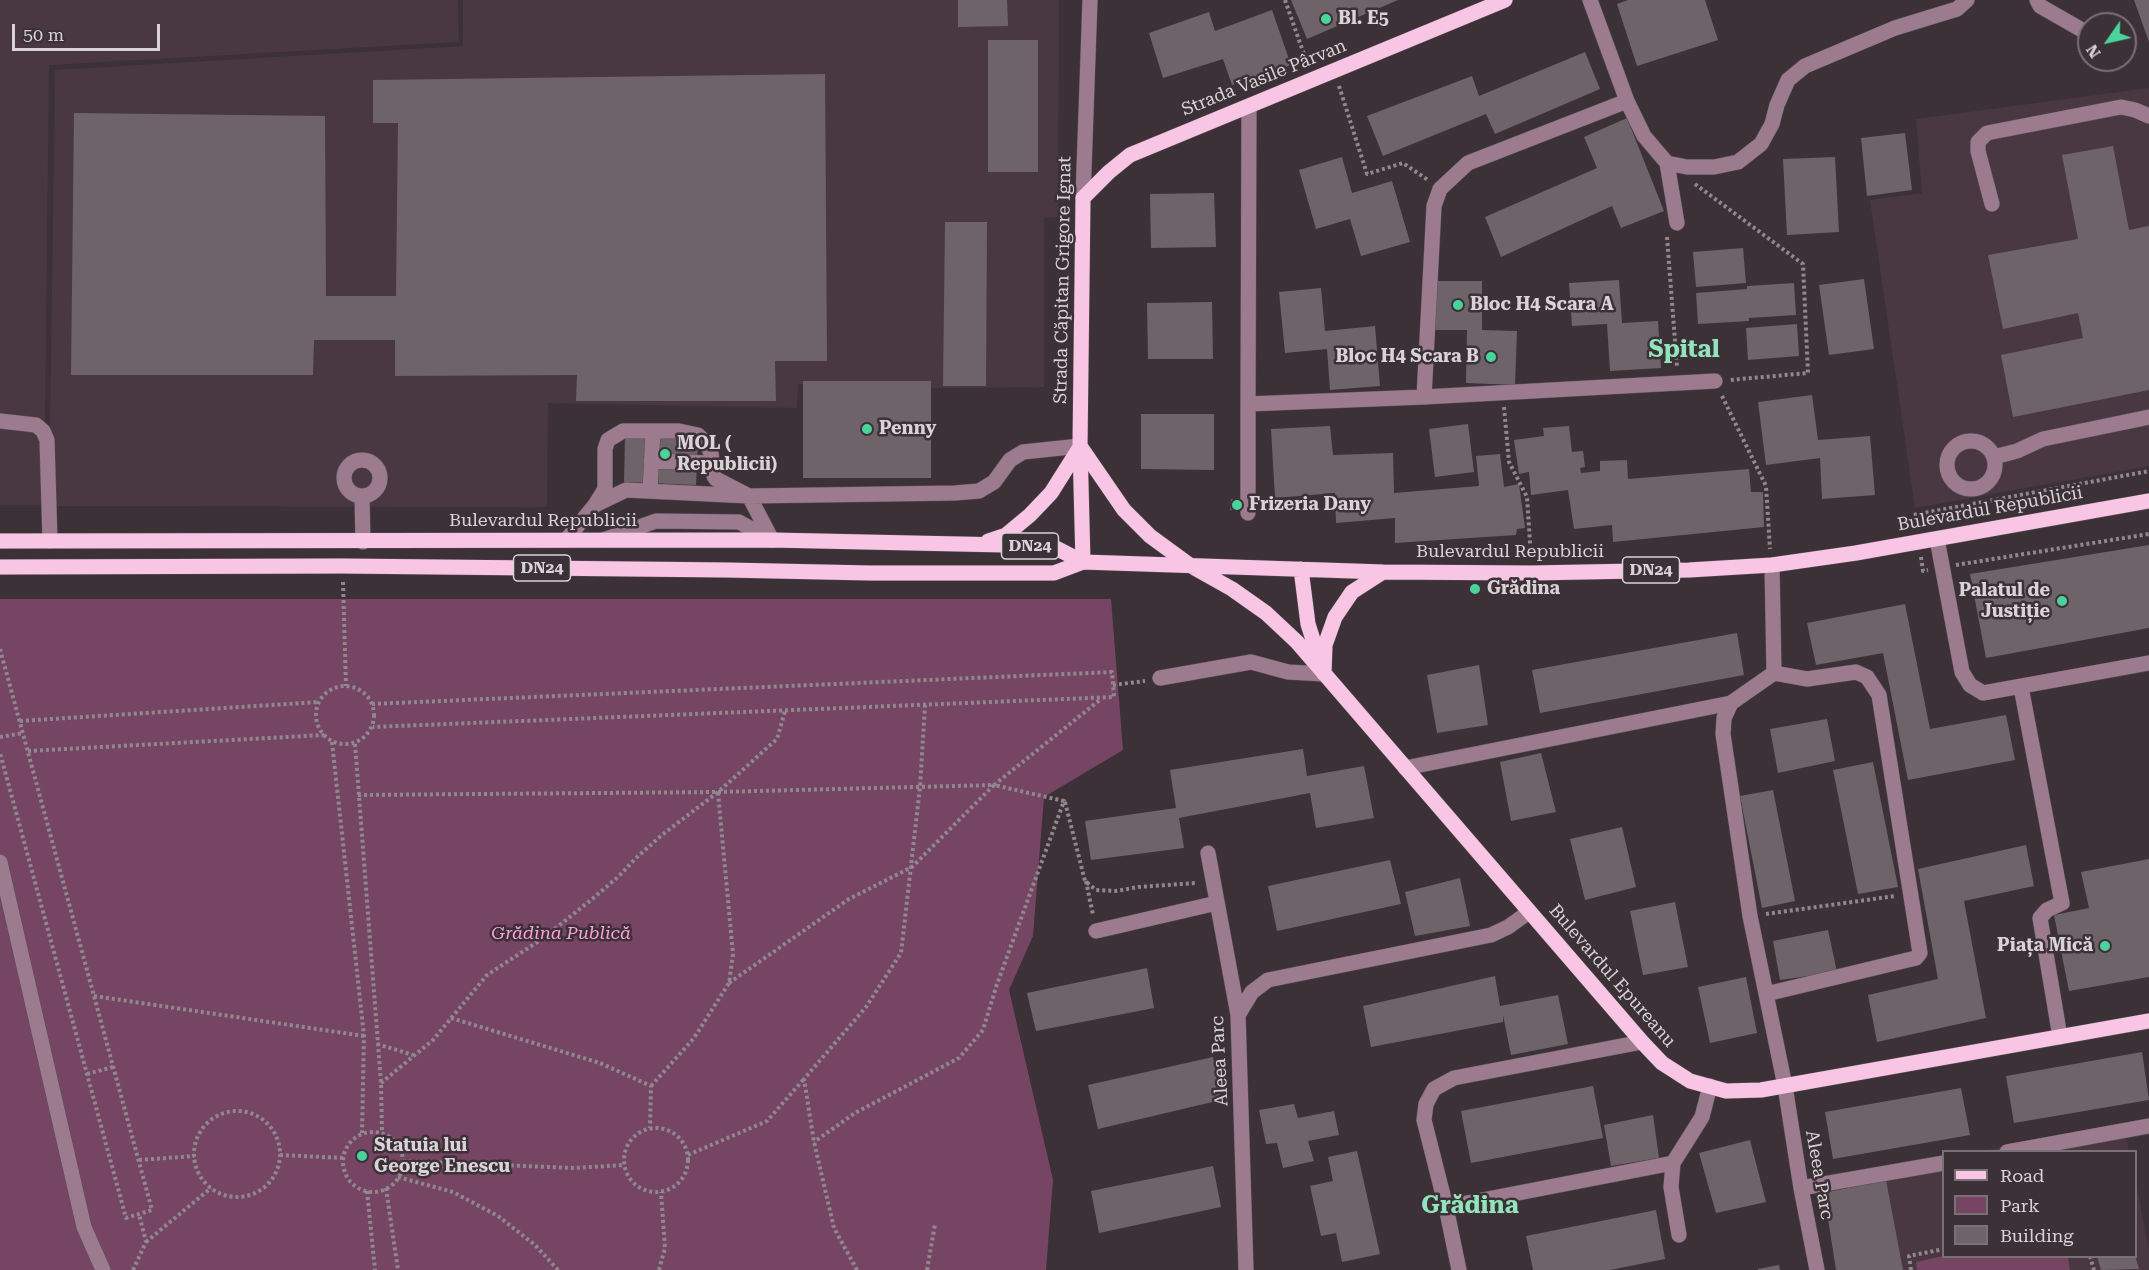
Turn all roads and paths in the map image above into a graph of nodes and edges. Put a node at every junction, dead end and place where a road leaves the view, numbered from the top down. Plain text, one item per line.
1 (1090, 0) edge
2 (1285, 0) edge
3 (1505, 0) edge
4 (1590, 0) edge
5 (1967, 0) edge
6 (2037, 0) edge
7 (2077, 27) edge
8 (1334, 71) junction
9 (1313, 80) junction
10 (1627, 101) junction
11 (1249, 106) junction
12 (2149, 116) edge
13 (1667, 163) junction
14 (1695, 184) dead end
15 (1440, 189) junction
16 (1083, 198) junction
17 (1992, 204) dead end
18 (1677, 223) joint
19 (1715, 381) junction
20 (1678, 383) junction
21 (1503, 392) junction
22 (1424, 397) junction
23 (1248, 404) junction
24 (2149, 417) edge
25 (0, 421) edge
26 (653, 430) junction
27 (1080, 446) junction
28 (1994, 458) dead end
29 (651, 461) junction
30 (711, 463) junction
31 (2149, 471) edge
32 (650, 491) junction
33 (362, 496) dead end
34 (749, 496) junction
35 (2149, 501) edge
36 (595, 506) junction
37 (1248, 513) dead end
38 (2149, 534) edge
39 (1937, 539) junction
40 (566, 540) junction
41 (772, 540) junction
42 (0, 541) edge
43 (50, 541) junction
44 (363, 542) junction
45 (1918, 542) junction
46 (974, 545) junction
47 (1083, 562) junction
48 (1772, 565) junction
49 (342, 566) junction
50 (1191, 566) junction
51 (0, 567) edge
52 (1943, 568) junction
53 (1300, 569) junction
54 (1383, 572) junction
55 (1532, 573) junction
56 (0, 649) edge
57 (2149, 663) edge
58 (1774, 673) junction
59 (1324, 674) junction
60 (1160, 678) joint
61 (1113, 685) junction
62 (346, 686) junction
63 (2021, 687) junction
64 (1102, 698) junction
65 (319, 702) junction
66 (1731, 703) junction
67 (372, 704) junction
68 (925, 705) junction
69 (785, 711) junction
70 (20, 721) junction
71 (373, 727) junction
72 (23, 733) junction
73 (324, 735) junction
74 (0, 737) edge
75 (332, 742) junction
76 (355, 744) junction
77 (28, 751) junction
78 (0, 753) edge
79 (1405, 768) junction
80 (994, 785) junction
81 (920, 787) junction
82 (718, 792) junction
83 (358, 795) junction
84 (1064, 801) junction
85 (1208, 853) dead end
86 (0, 862) edge
87 (912, 867) junction
88 (1085, 881) junction
89 (1213, 882) junction
90 (1911, 894) junction
91 (1217, 903) junction
92 (1529, 912) junction
93 (1750, 916) junction
94 (1096, 931) joint
95 (729, 984) junction
96 (1766, 994) junction
97 (94, 996) junction
98 (1238, 1015) junction
99 (451, 1018) junction
100 (2149, 1020) edge
101 (364, 1036) junction
102 (2060, 1037) junction
103 (1641, 1042) junction
104 (376, 1044) junction
105 (414, 1055) junction
106 (113, 1067) junction
107 (87, 1074) junction
108 (804, 1079) junction
109 (381, 1083) junction
110 (651, 1086) junction
111 (1710, 1086) junction
112 (1785, 1086) junction
113 (2149, 1126) edge
114 (650, 1128) junction
115 (362, 1133) junction
116 (382, 1133) junction
117 (814, 1142) junction
118 (2018, 1150) edge
119 (280, 1155) junction
120 (688, 1155) junction
121 (194, 1156) junction
122 (343, 1158) junction
123 (138, 1160) junction
124 (403, 1161) junction
125 (1673, 1163) junction
126 (1942, 1163) edge
127 (624, 1165) junction
128 (398, 1177) junction
129 (211, 1188) junction
130 (386, 1188) junction
131 (1801, 1188) junction
132 (367, 1191) junction
133 (661, 1192) junction
134 (1446, 1206) junction
135 (139, 1214) junction
136 (935, 1224) dead end
137 (1679, 1235) dead end
138 (146, 1242) junction
139 (1942, 1249) edge
140 (103, 1270) edge
141 (133, 1270) edge
142 (375, 1270) edge
143 (398, 1270) edge
144 (558, 1270) edge
145 (659, 1270) edge
146 (857, 1270) edge
147 (927, 1270) edge
148 (1246, 1270) edge
149 (1459, 1270) edge
150 (1817, 1270) edge
151 (1911, 1270) edge

1 - 16 street, Strada Căpitan Grigore Ignat
2 - 9 path
3 - 8 main road, Strada Vasile Pârvan
4 - 10 street
5 - 13 street
6 - 7 street
8 - 9 main road, Strada Vasile Pârvan
8 - 15 path
9 - 11 main road, Strada Vasile Pârvan
10 - 13 street
10 - 15 street
11 - 16 main road, Strada Vasile Pârvan
11 - 23 street
12 - 17 street
13 - 18 street
14 - 19 path
15 - 22 street
16 - 27 main road, Strada Căpitan Grigore Ignat
18 - 20 path
19 - 20 street
19 - 48 path
20 - 21 street
21 - 22 street
21 - 55 path
22 - 23 street
23 - 37 street
24 - 28 street
25 - 43 street
26 - 29 street
26 - 30 street
26 - 36 street
27 - 34 street
27 - 46 main road
27 - 47 main road, Strada Căpitan Grigore Ignat
27 - 50 main road
29 - 30 street
29 - 32 street
30 - 34 street
31 - 45 path
32 - 34 street
32 - 36 street
33 - 44 street
34 - 41 street
35 - 39 main road, Bulevardul Republicii / DN24
36 - 40 street
38 - 52 path
39 - 45 main road, Bulevardul Republicii / DN24
39 - 52 street
40 - 41 main road, Bulevardul Republicii / DN24
40 - 44 main road, Bulevardul Republicii / DN24
41 - 46 main road, Bulevardul Republicii / DN24
42 - 43 main road, Bulevardul Republicii / DN24
43 - 44 main road, Bulevardul Republicii / DN24
45 - 48 main road, Bulevardul Republicii / DN24
45 - 52 path
46 - 47 main road, Bulevardul Republicii / DN24
47 - 49 main road, Bulevardul Republicii / DN24
47 - 50 main road, Bulevardul Republicii / DN24
48 - 55 main road, Bulevardul Republicii / DN24
48 - 58 street
49 - 51 main road, Bulevardul Republicii / DN24
49 - 62 path
50 - 53 main road, Bulevardul Republicii / DN24
50 - 59 main road
52 - 63 street
53 - 54 main road, Bulevardul Republicii / DN24
53 - 59 main road, Bulevardul Epureanu
54 - 55 main road, Bulevardul Republicii / DN24
54 - 59 main road
56 - 70 path
57 - 63 street
58 - 66 street
58 - 90 street
59 - 60 street
59 - 79 main road, Bulevardul Epureanu
60 - 61 path
61 - 64 path
61 - 67 path
62 - 65 path
62 - 67 path
63 - 102 street
64 - 68 path
64 - 80 path
65 - 70 path
65 - 73 path
66 - 79 street
66 - 93 street, Aleea Parc
67 - 71 path
68 - 69 path
68 - 81 path
69 - 71 path
69 - 82 path
70 - 72 path
71 - 76 path
72 - 74 path
72 - 77 path
73 - 75 path
73 - 77 path
75 - 76 path
75 - 101 path
76 - 83 path
77 - 97 path
78 - 107 path
79 - 92 main road, Bulevardul Epureanu
80 - 81 path
80 - 84 path
80 - 87 path
81 - 82 path
81 - 87 path
82 - 83 path
82 - 95 path
82 - 99 path
83 - 104 path
84 - 88 path
84 - 117 path
85 - 89 street, Aleea Parc
86 - 140 street
87 - 95 path
87 - 108 path
88 - 89 path
88 - 94 path
89 - 91 street, Aleea Parc
90 - 93 path
90 - 96 street
91 - 94 street
91 - 98 street, Aleea Parc
92 - 98 street
92 - 103 main road, Bulevardul Epureanu
93 - 96 street, Aleea Parc
95 - 110 path
96 - 112 street, Aleea Parc
97 - 101 path
97 - 106 path
98 - 148 street, Aleea Parc
99 - 105 path
99 - 110 path
100 - 102 main road, Bulevardul Epureanu
101 - 115 path
102 - 112 main road, Bulevardul Epureanu
103 - 111 main road, Bulevardul Epureanu
103 - 134 street
104 - 105 path
104 - 109 path
105 - 109 path
106 - 107 path
106 - 123 path
107 - 135 path
108 - 117 path
108 - 120 path
109 - 116 path
110 - 114 path
111 - 112 main road, Bulevardul Epureanu
111 - 125 street
112 - 131 street, Aleea Parc
113 - 118 street
114 - 120 path
114 - 127 path
115 - 116 path
115 - 122 path
116 - 124 path
117 - 146 path
119 - 121 path
119 - 122 path
119 - 129 path
120 - 133 path
121 - 123 path
121 - 129 path
122 - 132 path
123 - 135 path
124 - 127 path
124 - 128 path
125 - 134 street
125 - 137 street
126 - 131 street
127 - 133 path
128 - 130 path
128 - 144 path
129 - 138 path
130 - 132 path
130 - 143 path
131 - 150 street, Aleea Parc
132 - 142 path
133 - 145 path
134 - 149 street
135 - 138 path
136 - 147 path
138 - 141 path
139 - 151 path

